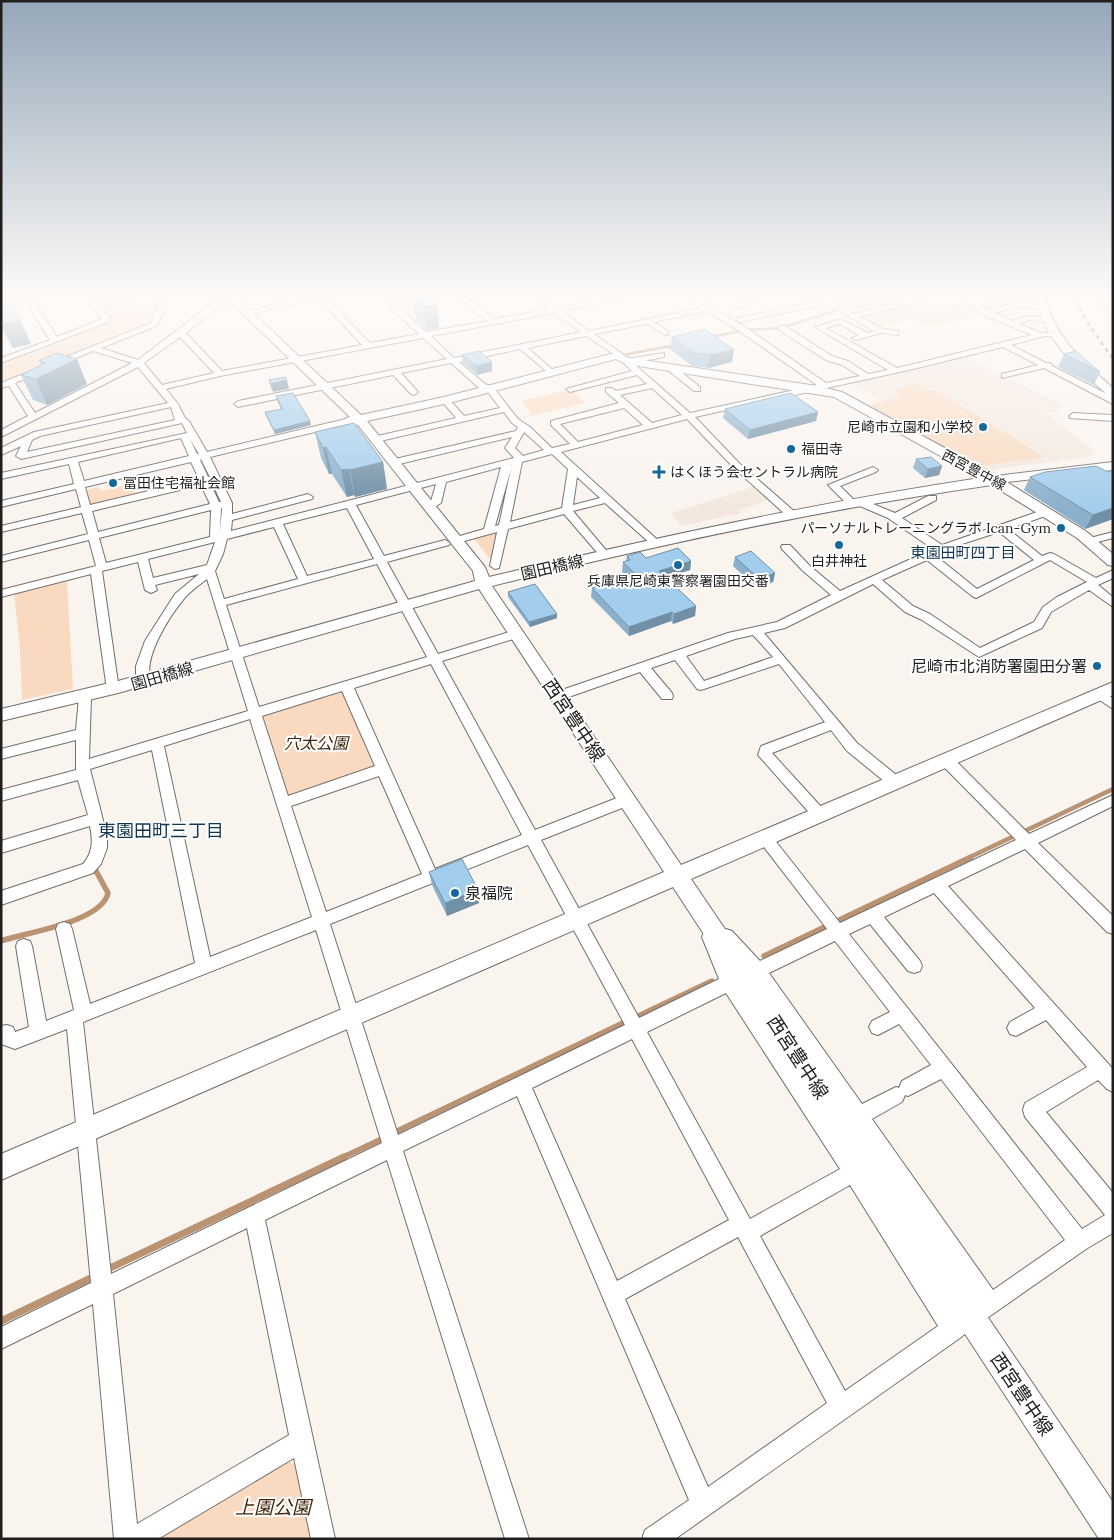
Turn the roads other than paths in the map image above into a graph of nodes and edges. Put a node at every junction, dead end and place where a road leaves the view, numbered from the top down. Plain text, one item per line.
1 (53, 366) edge
2 (134, 366) edge
3 (141, 366) edge
4 (212, 366) edge
5 (265, 366) edge
6 (297, 366) edge
7 (425, 366) edge
8 (460, 366) edge
9 (543, 366) edge
10 (588, 366) edge
11 (631, 366) edge
12 (658, 366) edge
13 (670, 366) edge
14 (797, 366) edge
15 (850, 366) edge
16 (888, 366) edge
17 (913, 366) edge
18 (1045, 366) joint
19 (1074, 366) edge
20 (673, 369) junction
21 (895, 370) junction
22 (395, 372) junction
23 (638, 372) junction
24 (551, 373) junction
25 (220, 374) junction
26 (866, 376) junction
27 (1005, 376) dead end
28 (11, 383) junction
29 (653, 385) junction
30 (1, 386) edge
31 (824, 386) junction
32 (319, 387) junction
33 (160, 388) junction
34 (490, 389) junction
35 (570, 389) dead end
36 (697, 389) dead end
37 (811, 389) junction
38 (414, 392) dead end
39 (1113, 394) edge
40 (445, 400) junction
41 (1113, 401) edge
42 (174, 404) junction
43 (238, 404) dead end
44 (627, 404) junction
45 (506, 409) junction
46 (689, 416) junction
47 (1073, 416) dead end
48 (34, 418) junction
49 (1113, 418) edge
50 (462, 419) junction
51 (181, 420) junction
52 (354, 420) junction
53 (650, 426) junction
54 (520, 430) junction
55 (1, 434) edge
56 (188, 435) junction
57 (28, 439) junction
58 (376, 439) junction
59 (576, 445) junction
60 (1, 452) edge
61 (553, 452) junction
62 (200, 458) junction
63 (73, 460) junction
64 (519, 460) junction
65 (395, 462) junction
66 (507, 464) junction
67 (1113, 466) edge
68 (573, 469) junction
69 (873, 470) dead end
70 (1, 476) edge
71 (216, 479) junction
72 (992, 479) junction
73 (442, 480) junction
74 (205, 481) junction
75 (80, 485) junction
76 (409, 489) junction
77 (498, 495) junction
78 (511, 495) junction
79 (308, 497) dead end
80 (932, 498) dead end
81 (607, 499) junction
82 (854, 502) junction
83 (1, 504) edge
84 (350, 504) junction
85 (222, 505) junction
86 (428, 506) junction
87 (87, 509) junction
88 (567, 511) junction
89 (1047, 512) junction
90 (791, 514) junction
91 (227, 518) junction
92 (894, 518) junction
93 (277, 522) junction
94 (504, 528) junction
95 (1001, 528) junction
96 (1, 529) edge
97 (489, 532) junction
98 (1113, 535) edge
99 (94, 536) junction
100 (221, 537) junction
101 (451, 542) junction
102 (1090, 542) junction
103 (656, 543) junction
104 (786, 547) dead end
105 (942, 550) junction
106 (605, 555) junction
107 (929, 556) junction
108 (142, 557) junction
109 (1, 559) edge
110 (381, 560) junction
111 (1042, 561) junction
112 (1113, 562) edge
113 (495, 566) dead end
114 (99, 568) junction
115 (211, 569) junction
116 (1113, 573) edge
117 (304, 581) junction
118 (876, 581) junction
119 (1092, 583) junction
120 (483, 584) junction
121 (1, 594) edge
122 (839, 596) junction
123 (221, 603) junction
124 (1113, 603) edge
125 (405, 605) junction
126 (755, 630) junction
127 (516, 634) junction
128 (234, 654) junction
129 (678, 655) junction
130 (434, 658) junction
131 (781, 659) junction
132 (644, 667) junction
133 (145, 680) junction
134 (346, 685) junction
135 (113, 690) junction
136 (558, 696) junction
137 (667, 696) dead end
138 (1108, 696) edge
139 (85, 697) junction
140 (255, 714) junction
141 (1, 715) edge
142 (833, 724) junction
143 (83, 733) junction
144 (157, 743) junction
145 (1, 754) edge
146 (946, 760) junction
147 (82, 769) junction
148 (383, 770) junction
149 (895, 782) junction
150 (1, 796) edge
151 (627, 800) junction
152 (1112, 802) edge
153 (284, 803) junction
154 (819, 814) junction
155 (96, 818) junction
156 (1023, 836) junction
157 (532, 838) junction
158 (765, 838) junction
159 (1, 846) edge
160 (677, 875) junction
161 (430, 876) junction
162 (937, 885) junction
163 (1, 898) edge
164 (694, 900) junction
165 (873, 916) junction
166 (577, 919) junction
167 (321, 920) junction
168 (834, 927) junction
169 (1113, 927) edge
170 (64, 929) dead end
171 (24, 946) dead end
172 (204, 966) junction
173 (914, 966) dead end
174 (758, 970) junction
175 (729, 983) junction
176 (1048, 1010) junction
177 (902, 1014) junction
178 (79, 1016) junction
179 (351, 1016) junction
180 (633, 1022) junction
181 (878, 1027) dead end
182 (1016, 1028) dead end
183 (39, 1032) junction
184 (1, 1034) edge
185 (944, 1068) junction
186 (1100, 1069) junction
187 (1113, 1083) edge
188 (521, 1085) junction
189 (859, 1116) junction
190 (87, 1130) junction
191 (391, 1139) junction
192 (1, 1167) edge
193 (863, 1172) junction
194 (1113, 1210) edge
195 (254, 1215) junction
196 (1113, 1222) edge
197 (743, 1229) junction
198 (1079, 1242) junction
199 (100, 1279) junction
200 (611, 1295) junction
201 (986, 1306) joint
202 (1, 1338) edge
203 (842, 1408) junction
204 (302, 1440) junction
205 (702, 1504) junction
206 (1113, 1530) edge
207 (126, 1539) edge
208 (134, 1539) edge
209 (323, 1539) edge
210 (518, 1539) edge
211 (654, 1539) edge

1 - 28 street
2 - 48 street
3 - 33 street
4 - 25 street
5 - 25 street
6 - 32 main road, 西宮豊中線
7 - 22 street
8 - 34 street
9 - 24 street
10 - 24 street, 西宮豊中線
11 - 23 street
12 - 20 street, 西宮豊中線
13 - 20 street
14 - 31 street
15 - 26 street
16 - 21 street
17 - 21 street
18 - 27 street
18 - 41 street
19 - 39 street
20 - 36 street
20 - 37 street, 西宮豊中線
21 - 26 street
22 - 32 street
22 - 38 street
23 - 29 street
23 - 35 street
24 - 34 street, 西宮豊中線
25 - 33 street
26 - 31 street
28 - 30 street
28 - 48 street
29 - 44 street
29 - 46 street
31 - 37 street
32 - 43 street
32 - 52 main road, 西宮豊中線
33 - 42 street
34 - 40 street, 西宮豊中線
34 - 45 street
37 - 46 street
37 - 72 street, 西宮豊中線
40 - 50 street
40 - 52 street, 西宮豊中線
42 - 51 street
42 - 57 street
44 - 53 street
44 - 59 street
45 - 50 street
45 - 54 street
46 - 53 street
46 - 90 street
47 - 49 street
48 - 55 street
50 - 58 street
51 - 56 street
51 - 57 street
52 - 58 main road, 西宮豊中線
52 - 62 street
52 - 76 street, 西宮豊中線
53 - 59 street
54 - 61 street
54 - 64 street
54 - 65 street
56 - 62 street
56 - 63 street
57 - 60 street
58 - 65 main road, 西宮豊中線
59 - 61 street
61 - 64 street
61 - 68 street
62 - 71 street
62 - 74 street
62 - 75 street
63 - 70 street
63 - 75 street
64 - 66 street
64 - 78 street
65 - 76 main road, 西宮豊中線
66 - 73 street
66 - 77 street
67 - 72 street, 園田橋線
68 - 81 street
68 - 88 street
69 - 82 street
71 - 74 street
71 - 85 street
72 - 82 street, 園田橋線
72 - 89 street, 西宮豊中線
73 - 76 street
73 - 86 street
74 - 85 street
74 - 87 street
75 - 83 street
75 - 87 street
76 - 84 street
76 - 86 main road, 西宮豊中線
76 - 101 street, 西宮豊中線
77 - 78 street
77 - 97 street
78 - 94 street
79 - 91 street
80 - 92 street
81 - 88 street
81 - 103 street
82 - 90 street, 園田橋線
82 - 92 street
84 - 93 street
84 - 110 street
85 - 91 street
85 - 99 street
85 - 100 street
86 - 101 main road, 西宮豊中線
87 - 96 street
87 - 99 street
88 - 94 street
88 - 106 street
89 - 95 street
89 - 102 street, 西宮豊中線
90 - 103 street, 園田橋線
91 - 100 street
92 - 105 street
93 - 100 street
93 - 117 street
94 - 97 street
94 - 113 street
95 - 105 street
95 - 111 street
97 - 101 street
98 - 102 street
99 - 109 street
99 - 114 street
100 - 108 street
100 - 115 street
101 - 110 street
101 - 120 street, 西宮豊中線
102 - 112 street, 西宮豊中線
103 - 106 street, 園田橋線
104 - 122 street
105 - 107 street
106 - 120 street, 園田橋線
107 - 111 street
107 - 118 street
108 - 114 street
108 - 115 street
110 - 117 street
110 - 125 street
111 - 119 street
114 - 121 street
114 - 135 street
115 - 123 street
115 - 133 street
116 - 119 street
117 - 123 street
118 - 119 street
118 - 122 street
119 - 124 street
120 - 125 street, 園田橋線
120 - 127 street, 西宮豊中線
122 - 126 street
123 - 128 street
125 - 128 street, 園田橋線
125 - 130 street
126 - 129 street
126 - 131 street
127 - 130 street
127 - 136 street, 西宮豊中線
128 - 133 street, 園田橋線
128 - 140 street
129 - 131 street
129 - 132 street
130 - 134 street
130 - 157 street
131 - 142 street
132 - 136 street
132 - 137 street
133 - 135 street, 園田橋線
134 - 140 street
134 - 148 street
135 - 139 street, 園田橋線
136 - 151 street, 西宮豊中線
138 - 146 street
139 - 141 street, 園田橋線
139 - 143 street
140 - 144 street
140 - 153 street
142 - 149 street
142 - 154 street
143 - 145 street
143 - 147 street
144 - 147 street
144 - 172 street
146 - 149 street
146 - 156 street
147 - 150 street
147 - 155 street
148 - 153 street
148 - 161 street
149 - 154 street
151 - 157 street
151 - 160 street, 西宮豊中線
152 - 156 street
153 - 167 street
154 - 158 street
155 - 159 street
155 - 163 street
156 - 162 street
156 - 169 street
157 - 161 street
157 - 166 street
158 - 160 street
158 - 168 street
160 - 164 main road, 西宮豊中線
160 - 166 street
161 - 167 street
162 - 165 street
162 - 176 street
164 - 174 street
164 - 175 street
164 - 193 street, 西宮豊中線
165 - 168 street
165 - 173 street
166 - 179 street
166 - 180 street
167 - 172 street
167 - 179 street
168 - 174 street
168 - 177 street
170 - 178 street
171 - 183 street
172 - 178 street
174 - 189 street
175 - 180 street
175 - 193 street
176 - 182 street
176 - 186 street
177 - 181 street
177 - 185 street
178 - 183 street
178 - 190 street
179 - 190 street
179 - 191 street
180 - 188 street
180 - 197 street
183 - 184 street
185 - 189 street
185 - 198 street
186 - 187 street
186 - 194 street
188 - 191 street
188 - 200 street
189 - 201 street
190 - 192 street
190 - 199 street
191 - 195 street
191 - 210 street
193 - 197 street
193 - 203 street
193 - 206 street, 西宮豊中線
195 - 199 street
195 - 204 street
196 - 198 street
197 - 200 street
197 - 203 street
198 - 201 street
199 - 202 street
199 - 207 street
200 - 205 street
203 - 205 street
204 - 208 street
204 - 209 street
205 - 211 street

